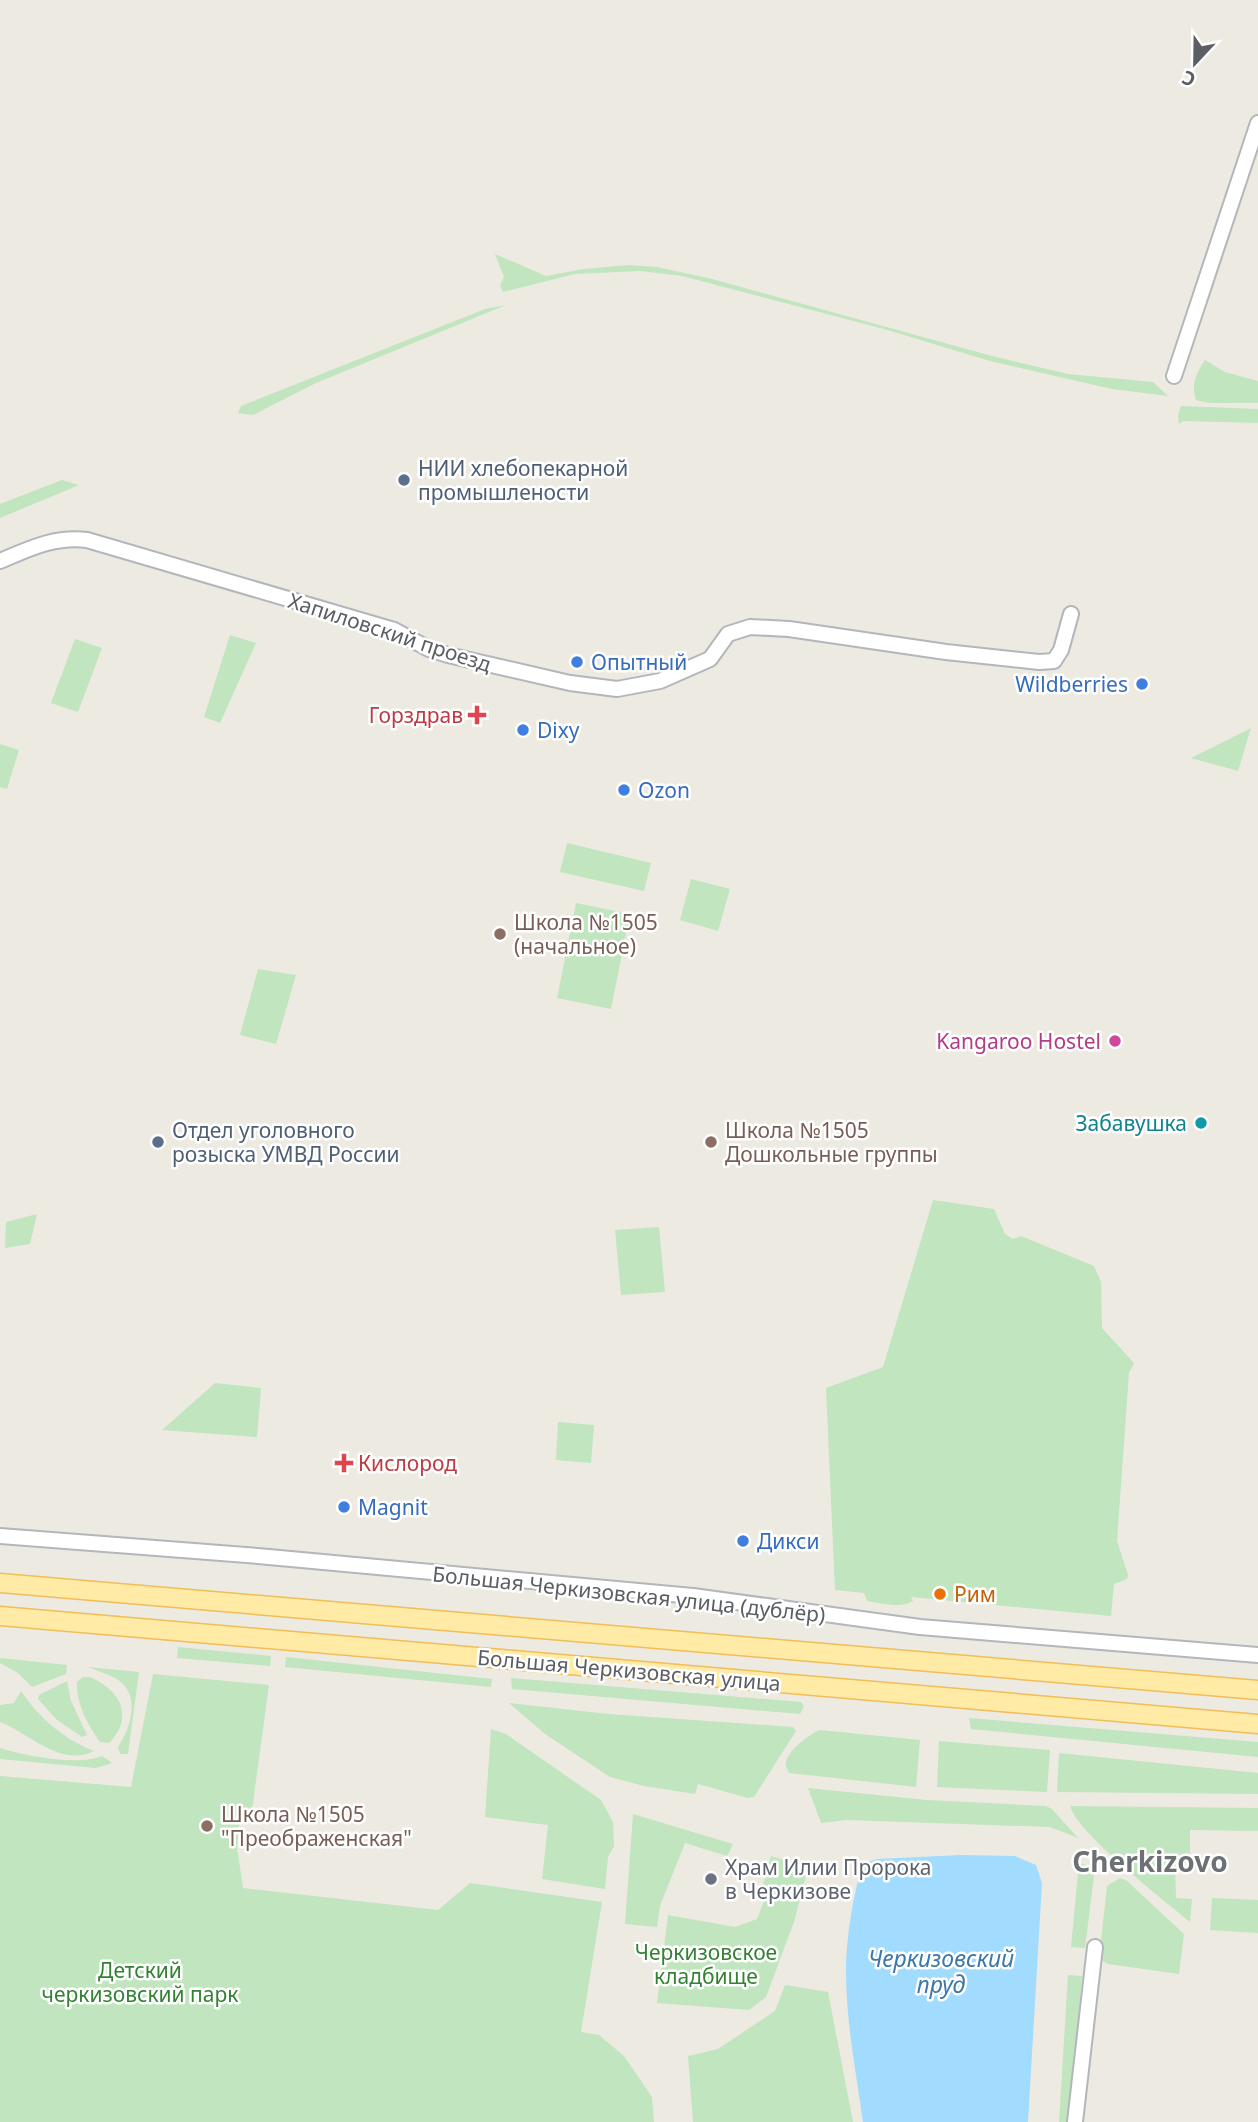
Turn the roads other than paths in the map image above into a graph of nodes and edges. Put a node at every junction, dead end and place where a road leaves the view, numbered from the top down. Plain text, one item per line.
1 (1258, 123) edge
2 (1174, 376) dead end
3 (0, 561) edge
4 (1071, 614) dead end
5 (0, 1536) edge
6 (0, 1583) edge
7 (0, 1616) edge
8 (1258, 1655) edge
9 (1258, 1690) edge
10 (1258, 1724) edge
11 (1095, 1947) dead end
12 (1075, 2122) edge

1 - 2 street
3 - 4 street, Хапиловский проезд
5 - 8 street, Большая Черкизовская улица (дублёр)
6 - 9 main road, Большая Черкизовская улица
7 - 10 main road, Большая Черкизовская улица
11 - 12 street

